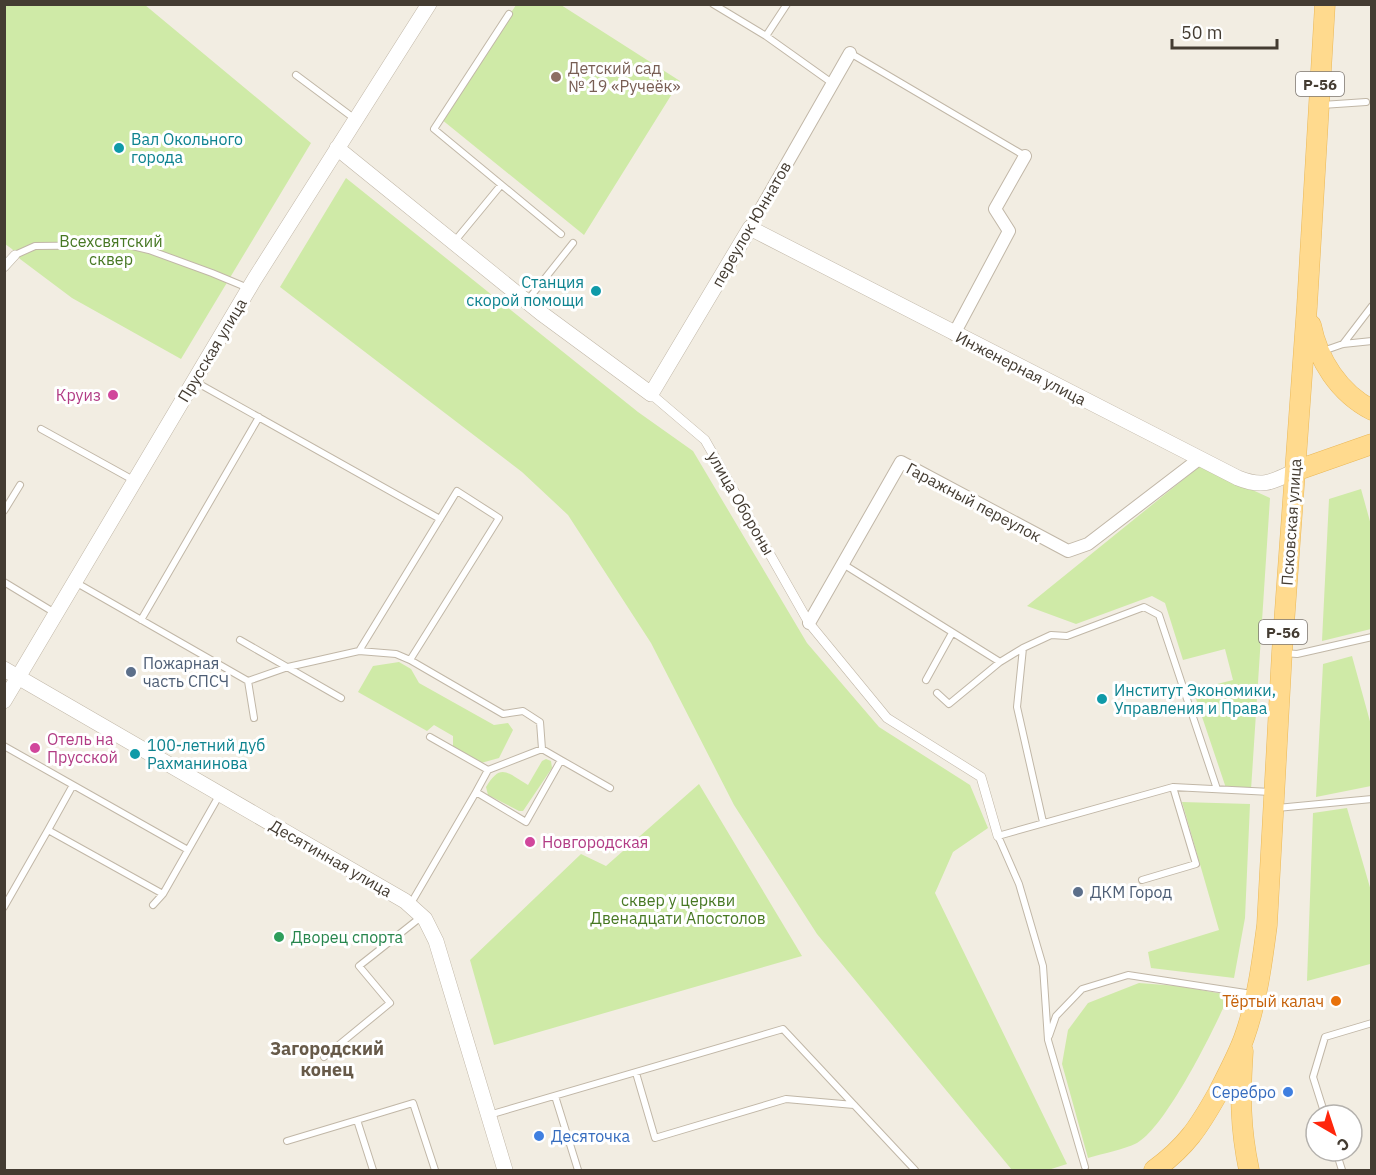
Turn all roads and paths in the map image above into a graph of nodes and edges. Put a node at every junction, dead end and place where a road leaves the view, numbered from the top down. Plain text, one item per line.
1 (429, 4) edge
2 (713, 4) edge
3 (787, 4) edge
4 (1325, 4) edge
5 (509, 14) dead end
6 (766, 36) junction
7 (850, 53) joint
8 (297, 75) dead end
9 (833, 84) junction
10 (1366, 102) dead end
11 (1319, 105) junction
12 (355, 120) junction
13 (337, 148) junction
14 (1025, 156) joint
15 (501, 184) junction
16 (750, 228) junction
17 (561, 234) dead end
18 (454, 243) junction
19 (573, 243) dead end
20 (15, 255) joint
21 (4, 267) edge
22 (249, 288) junction
23 (526, 302) junction
24 (1308, 306) junction
25 (1371, 306) edge
26 (954, 334) junction
27 (1371, 341) edge
28 (1343, 344) junction
29 (1320, 352) junction
30 (194, 381) junction
31 (651, 394) junction
32 (1371, 410) edge
33 (259, 417) junction
34 (41, 429) dead end
35 (1371, 444) edge
36 (1199, 459) junction
37 (1295, 471) junction
38 (135, 481) junction
39 (20, 485) dead end
40 (4, 511) edge
41 (440, 519) junction
42 (843, 564) junction
43 (75, 581) junction
44 (4, 582) edge
45 (56, 613) junction
46 (141, 620) junction
47 (809, 623) junction
48 (952, 633) junction
49 (1371, 637) edge
50 (240, 640) dead end
51 (1023, 648) junction
52 (359, 651) junction
53 (1282, 652) junction
54 (410, 660) junction
55 (1000, 662) junction
56 (288, 667) junction
57 (11, 673) edge
58 (926, 680) dead end
59 (248, 681) junction
60 (937, 693) dead end
61 (341, 698) dead end
62 (4, 701) edge
63 (254, 718) dead end
64 (430, 737) dead end
65 (4, 746) edge
66 (542, 749) junction
67 (561, 760) junction
68 (488, 771) junction
69 (73, 785) junction
70 (1173, 787) junction
71 (610, 788) dead end
72 (1217, 789) junction
73 (476, 792) junction
74 (220, 794) junction
75 (1371, 798) edge
76 (1273, 800) junction
77 (1043, 822) junction
78 (48, 830) junction
79 (998, 836) junction
80 (188, 850) junction
81 (1142, 880) dead end
82 (163, 894) junction
83 (153, 905) dead end
84 (410, 905) junction
85 (4, 907) edge
86 (422, 916) junction
87 (1255, 994) junction
88 (1371, 1023) edge
89 (1244, 1037) junction
90 (1048, 1040) junction
91 (324, 1057) dead end
92 (636, 1073) junction
93 (555, 1096) junction
94 (1321, 1103) edge
95 (854, 1105) junction
96 (489, 1115) junction
97 (357, 1120) junction
98 (287, 1141) dead end
99 (1084, 1167) dead end
100 (373, 1170) edge
101 (435, 1170) edge
102 (505, 1170) edge
103 (578, 1170) edge
104 (915, 1170) edge
105 (1154, 1170) edge
106 (1249, 1170) edge

1 - 12 street, Прусская улица
2 - 6 lane
3 - 6 lane
4 - 11 main road, Псковская улица / Р-56
5 - 15 lane
6 - 9 lane
7 - 9 street, переулок Юннатов
7 - 14 lane
8 - 12 lane
9 - 16 street, переулок Юннатов
10 - 11 lane
11 - 24 main road, Псковская улица / Р-56
12 - 13 street, Прусская улица
13 - 18 street, улица Обороны
13 - 22 street, Прусская улица
14 - 26 street
15 - 17 lane
15 - 18 lane
16 - 26 street, Инженерная улица
16 - 31 street, переулок Юннатов
18 - 23 street, улица Обороны
19 - 23 lane
20 - 21 street
20 - 22 lane
22 - 30 street, Прусская улица
23 - 31 street, улица Обороны
24 - 29 main road
24 - 37 main road, Псковская улица / Р-56
25 - 28 lane
26 - 36 street, Инженерная улица
27 - 28 lane
28 - 29 lane
29 - 32 main road
30 - 33 lane
30 - 38 street, Прусская улица
31 - 47 street, улица Обороны
33 - 41 lane
33 - 46 lane
34 - 38 lane
35 - 37 main road
36 - 37 street, Инженерная улица
36 - 42 street, Гаражный переулок
37 - 53 main road, Псковская улица / Р-56
38 - 43 street, Прусская улица
39 - 40 lane
41 - 52 lane
41 - 54 lane
42 - 47 street, Гаражный переулок
42 - 48 lane
43 - 45 street, Прусская улица
43 - 46 lane
44 - 45 lane
45 - 57 street, Прусская улица
46 - 59 lane
47 - 79 street, улица Обороны
48 - 55 lane
48 - 58 lane
49 - 53 lane
50 - 56 lane
51 - 55 lane
51 - 72 lane
51 - 77 lane
52 - 54 lane
52 - 56 lane
53 - 76 main road, Псковская улица / Р-56
54 - 66 lane
55 - 60 lane
56 - 59 lane
56 - 61 lane
57 - 62 street, Прусская улица
57 - 74 street, Десятинная улица
59 - 63 lane
64 - 68 lane
65 - 69 lane
66 - 67 lane
66 - 68 lane
67 - 71 lane
67 - 73 lane
68 - 73 lane
69 - 78 lane
69 - 80 lane
70 - 72 lane
70 - 77 lane
70 - 81 lane
72 - 76 lane
73 - 84 lane
74 - 80 lane
74 - 84 street, Десятинная улица
75 - 76 lane
76 - 87 main road, Псковская улица / Р-56
77 - 79 lane
78 - 82 lane
78 - 85 lane
79 - 90 lane
80 - 82 lane
82 - 83 lane
84 - 86 street, Десятинная улица
86 - 91 lane
86 - 96 street, Десятинная улица
87 - 89 main road, Псковская улица / Р-56
87 - 90 lane
88 - 94 lane
89 - 105 main road
89 - 106 main road
90 - 99 lane
92 - 93 lane
92 - 95 lane
92 - 95 lane
93 - 96 lane
93 - 103 lane
95 - 104 lane
96 - 102 street, Десятинная улица
97 - 98 lane
97 - 100 lane
97 - 101 lane

